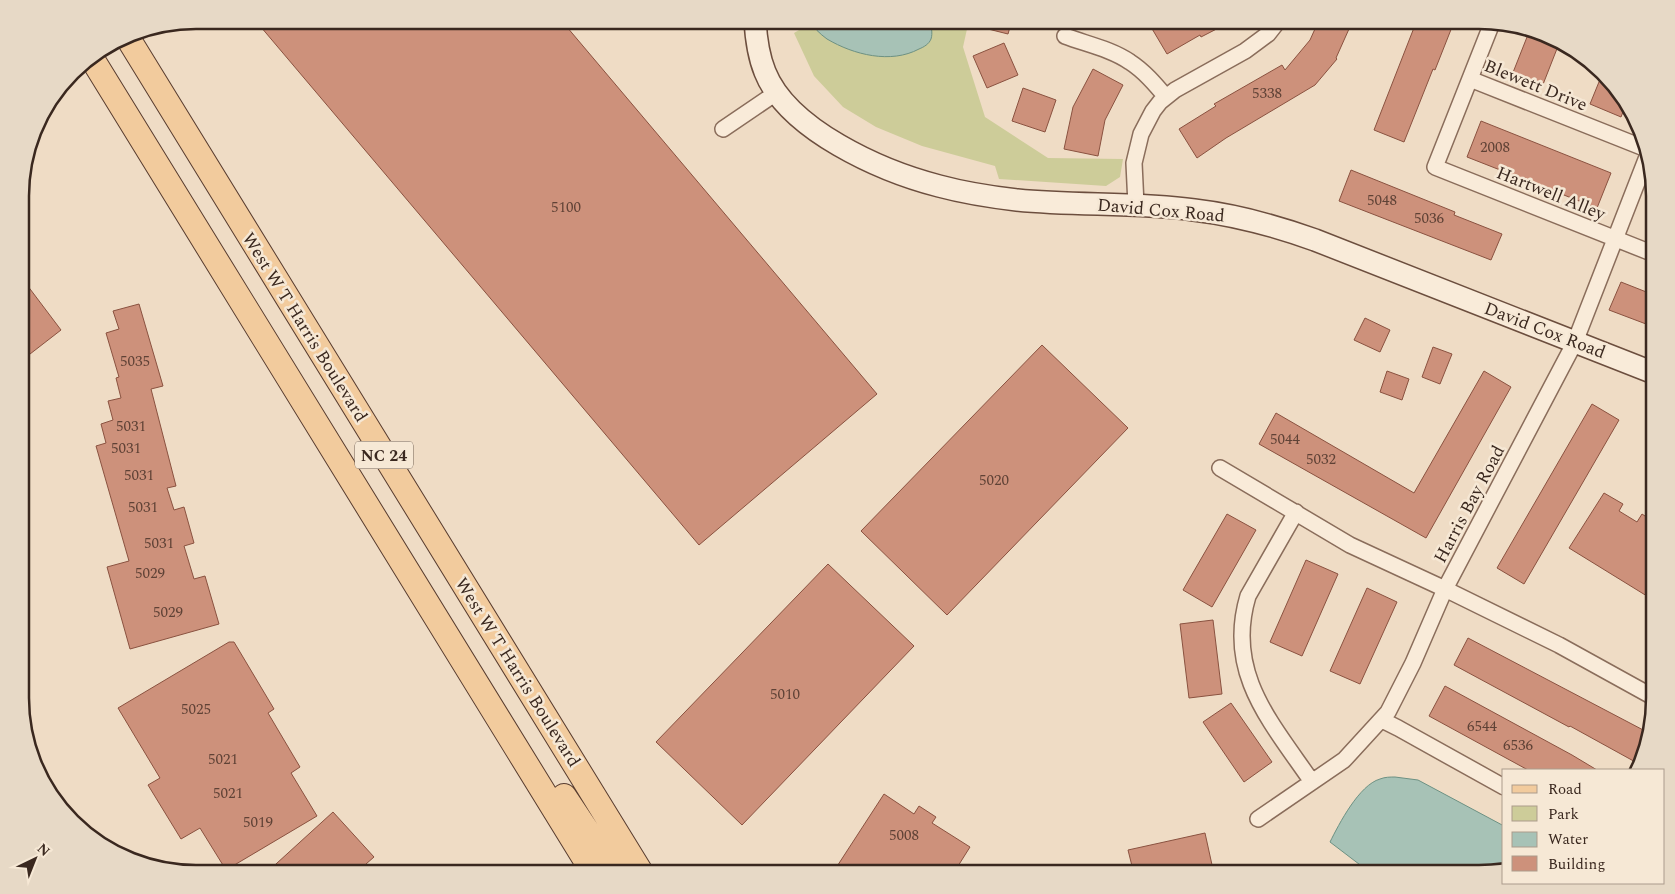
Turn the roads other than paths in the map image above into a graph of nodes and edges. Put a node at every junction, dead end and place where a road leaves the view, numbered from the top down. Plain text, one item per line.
1 (756, 29) edge
2 (1272, 29) edge
3 (1489, 29) edge
4 (1065, 36) dead end
5 (130, 42) edge
6 (94, 63) edge
7 (1470, 79) junction
8 (776, 93) junction
9 (1166, 97) junction
10 (723, 129) dead end
11 (1639, 146) edge
12 (1643, 166) edge
13 (1136, 205) junction
14 (1615, 239) junction
15 (1646, 251) edge
16 (1575, 342) junction
17 (1646, 370) edge
18 (1220, 468) dead end
19 (1296, 512) junction
20 (1445, 588) junction
21 (476, 682) junction
22 (1646, 693) edge
23 (1382, 720) junction
24 (1312, 782) junction
25 (1502, 786) edge
26 (1258, 819) dead end
27 (588, 865) edge
28 (610, 865) edge
29 (636, 865) edge

1 - 8 main road, David Cox Road
2 - 9 street
3 - 7 street
4 - 9 street
5 - 29 main road, West W T Harris Boulevard / NC 24
6 - 21 main road, NC 24
7 - 11 street, Blewett Drive
7 - 14 street, Hartwell Alley
8 - 10 street
8 - 13 main road, David Cox Road
9 - 13 street
12 - 14 street, Harris Bay Road
13 - 16 main road, David Cox Road
14 - 15 street, Hartwell Alley
14 - 16 street, Harris Bay Road
16 - 17 main road, David Cox Road
16 - 20 street, Harris Bay Road
18 - 19 street
19 - 20 street
19 - 24 street
20 - 22 street
20 - 23 street, Harris Bay Road
21 - 27 main road, NC 24
21 - 28 main road
23 - 24 street, Harris Bay Road
23 - 25 street
24 - 26 street, Harris Bay Road

